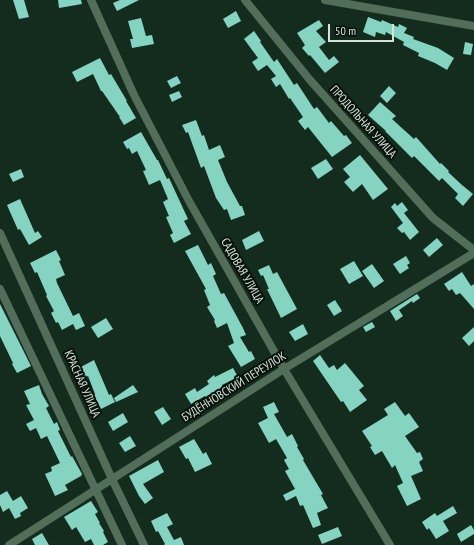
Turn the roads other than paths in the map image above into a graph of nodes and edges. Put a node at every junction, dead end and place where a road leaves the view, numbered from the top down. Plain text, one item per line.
1 (91, 0) edge
2 (245, 0) edge
3 (325, 0) edge
4 (474, 26) edge
5 (0, 233) edge
6 (474, 250) edge
7 (474, 253) edge
8 (0, 289) edge
9 (284, 368) junction
10 (112, 478) junction
11 (95, 489) junction
12 (9, 545) edge
13 (122, 545) edge
14 (144, 545) edge
15 (390, 545) edge

1 - 9 street, САДОВАЯ УЛИЦА
2 - 6 street, ПРОДОЛЬНАЯ УЛИЦА
3 - 4 street
5 - 10 street, КРАСНАЯ УЛИЦА
7 - 9 street, БУДЁННОВСКИЙ ПЕРЕУЛОК
8 - 11 street
9 - 10 street, БУДЁННОВСКИЙ ПЕРЕУЛОК
9 - 15 street, САДОВАЯ УЛИЦА
10 - 11 street, БУДЁННОВСКИЙ ПЕРЕУЛОК
10 - 14 street, КРАСНАЯ УЛИЦА
11 - 12 street, БУДЁННОВСКИЙ ПЕРЕУЛОК
11 - 13 street

